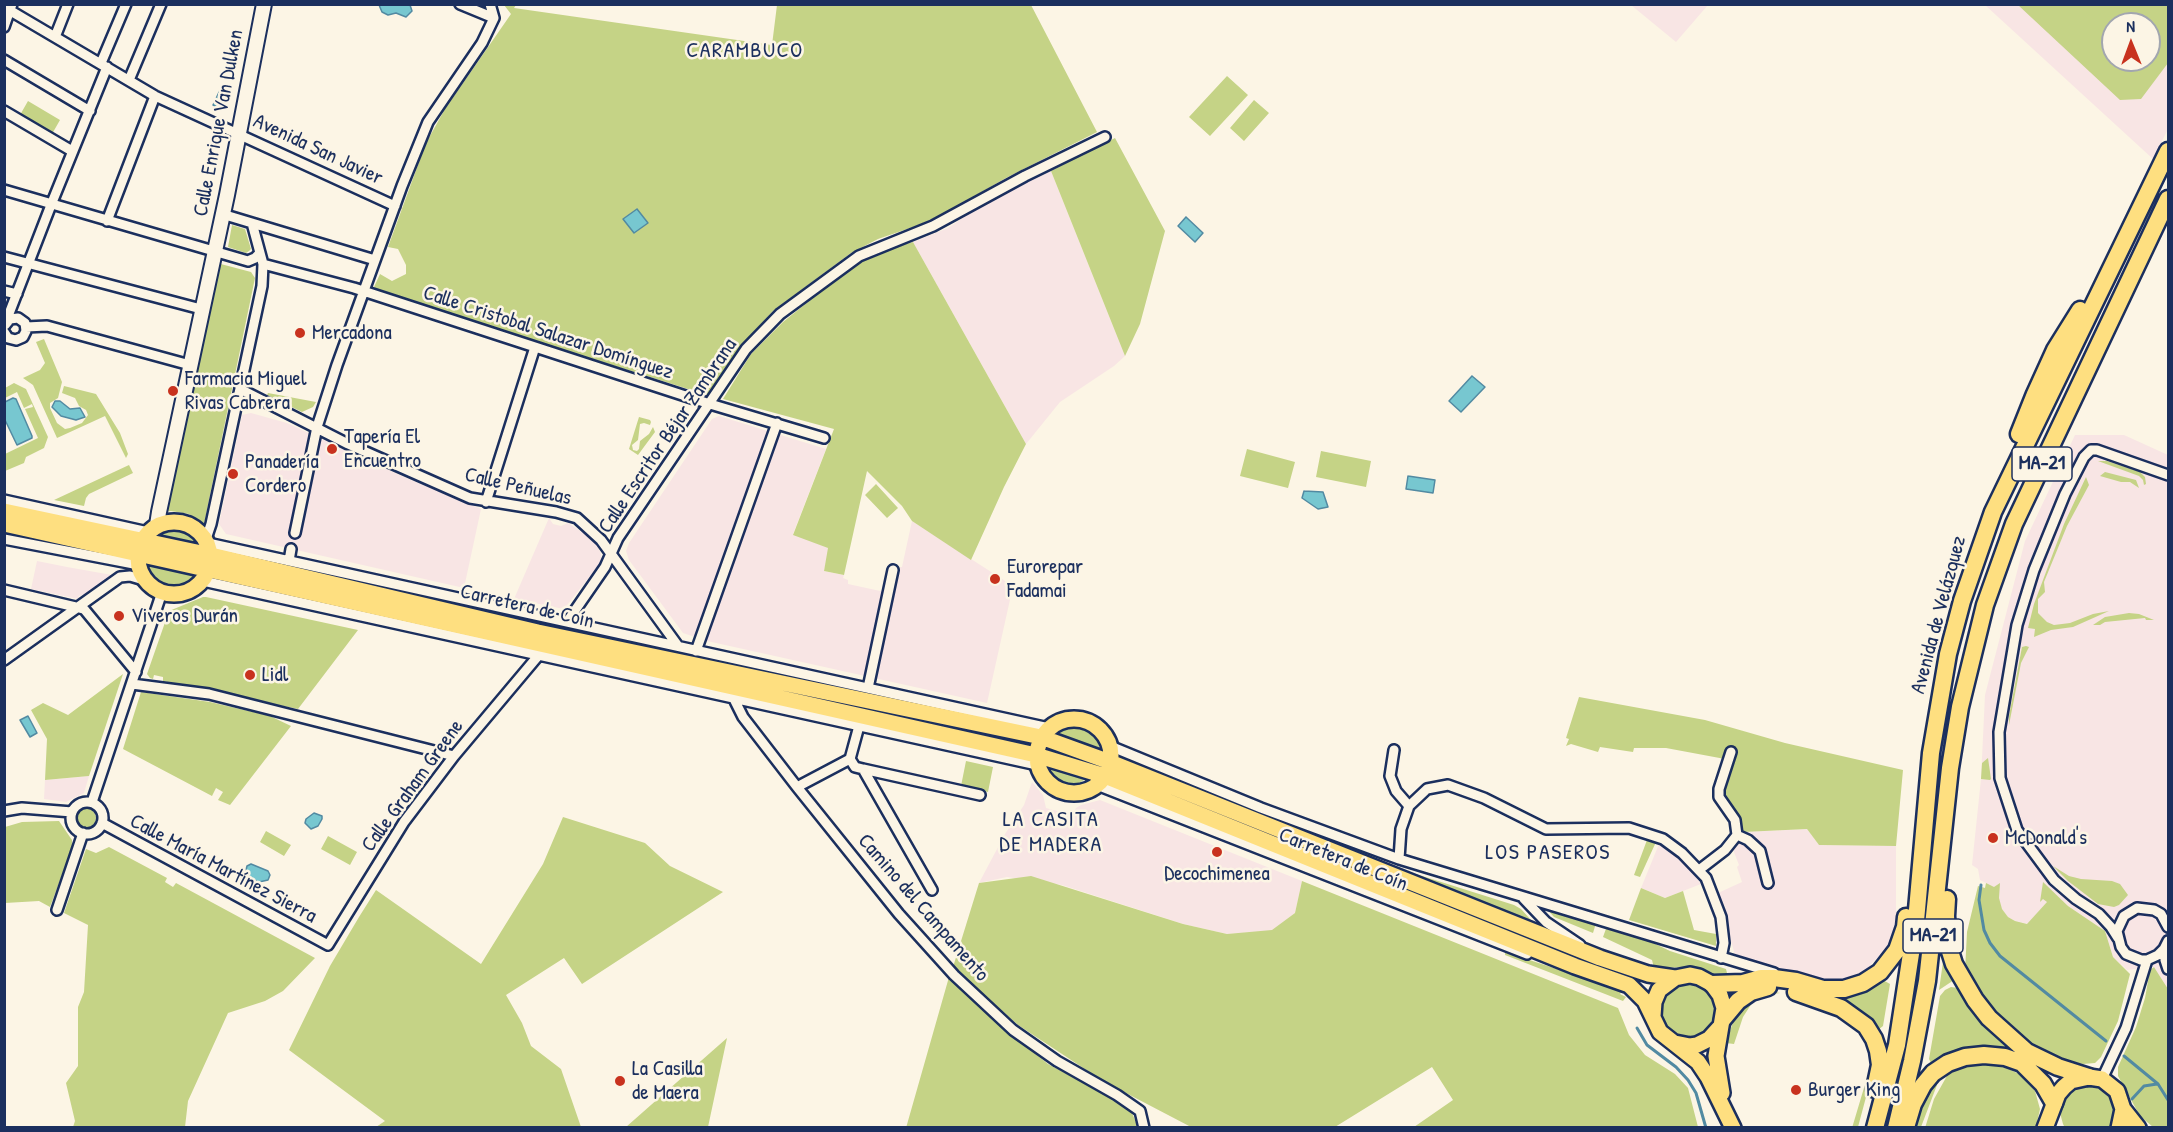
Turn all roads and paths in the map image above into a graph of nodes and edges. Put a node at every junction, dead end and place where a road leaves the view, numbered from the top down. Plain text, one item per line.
1 (68, 4) edge
2 (126, 4) edge
3 (161, 4) edge
4 (264, 4) edge
5 (460, 4) edge
6 (490, 4) edge
7 (9, 8) edge
8 (494, 18) junction
9 (4, 27) edge
10 (55, 37) junction
11 (4, 60) edge
12 (104, 65) junction
13 (129, 80) junction
14 (155, 96) junction
15 (4, 111) edge
16 (90, 111) junction
17 (239, 134) junction
18 (1105, 137) dead end
19 (72, 151) junction
20 (2169, 151) edge
21 (4, 190) edge
22 (2169, 199) edge
23 (51, 204) junction
24 (395, 206) junction
25 (222, 214) junction
26 (107, 221) junction
27 (252, 223) junction
28 (214, 250) junction
29 (260, 253) junction
30 (4, 257) edge
31 (375, 260) junction
32 (28, 264) junction
33 (263, 264) junction
34 (4, 291) edge
35 (364, 292) junction
36 (16, 294) junction
37 (201, 309) junction
38 (26, 327) junction
39 (5, 332) edge
40 (535, 348) junction
41 (189, 365) junction
42 (240, 389) junction
43 (710, 404) junction
44 (777, 423) junction
45 (317, 427) junction
46 (824, 438) dead end
47 (2169, 475) edge
48 (4, 500) edge
49 (486, 502) junction
50 (4, 511) edge
51 (4, 524) edge
52 (295, 533) dead end
53 (4, 539) edge
54 (145, 544) junction
55 (291, 549) dead end
56 (611, 554) junction
57 (207, 558) junction
58 (289, 561) junction
59 (893, 570) dead end
60 (147, 581) junction
61 (4, 590) edge
62 (162, 592) junction
63 (80, 607) junction
64 (567, 622) junction
65 (678, 646) junction
66 (696, 651) junction
67 (538, 656) junction
68 (4, 660) edge
69 (136, 672) junction
70 (132, 684) junction
71 (868, 688) junction
72 (734, 699) junction
73 (860, 726) junction
74 (1045, 733) junction
75 (1955, 743) junction
76 (1110, 746) junction
77 (1394, 750) dead end
78 (1731, 752) dead end
79 (454, 756) junction
80 (850, 759) junction
81 (1037, 760) junction
82 (863, 770) junction
83 (1104, 774) junction
84 (797, 787) junction
85 (980, 795) dead end
86 (92, 802) junction
87 (1409, 806) junction
88 (1926, 808) junction
89 (4, 811) edge
90 (72, 812) junction
91 (102, 824) junction
92 (83, 833) junction
93 (1737, 835) junction
94 (1399, 858) junction
95 (1699, 870) junction
96 (1767, 883) dead end
97 (932, 890) dead end
98 (1522, 897) junction
99 (57, 910) dead end
100 (2099, 914) junction
101 (2124, 916) junction
102 (2169, 927) edge
103 (2118, 938) junction
104 (2167, 944) edge
105 (328, 945) joint
106 (1600, 958) junction
107 (1721, 958) junction
108 (2133, 958) junction
109 (2150, 959) junction
110 (2169, 970) edge
111 (1675, 978) junction
112 (1796, 981) junction
113 (2140, 982) junction
114 (1712, 984) junction
115 (1653, 1016) junction
116 (1721, 1024) junction
117 (1674, 1043) junction
118 (2096, 1078) junction
119 (2054, 1106) junction
120 (2123, 1109) junction
121 (1731, 1123) edge
122 (1144, 1128) edge
123 (1865, 1128) edge
124 (1875, 1128) edge
125 (1896, 1128) edge
126 (1906, 1128) edge
127 (2045, 1128) edge
128 (2057, 1128) edge
129 (2119, 1128) edge
130 (2138, 1128) edge

1 - 10 street
2 - 12 street
3 - 13 street
4 - 17 street, Calle Enrique Van Dulken
5 - 8 street
6 - 8 street
7 - 9 street
7 - 10 street, Avenida San Javier
8 - 24 street
10 - 12 street, Avenida San Javier
11 - 16 street
12 - 13 street, Avenida San Javier
12 - 16 street
13 - 14 street, Avenida San Javier
14 - 17 street, Avenida San Javier
14 - 26 street
15 - 19 street
16 - 19 street
17 - 24 street, Avenida San Javier
17 - 25 street, Calle Enrique Van Dulken
18 - 43 street, Calle Escritor Béjar Zambrana
19 - 23 street
20 - 88 highway, Avenida de Velázquez / MA-21
21 - 23 street
22 - 75 highway, Avenida de Velázquez / MA-21
23 - 26 street
23 - 32 street
24 - 31 street
25 - 27 street
25 - 28 street, Calle Enrique Van Dulken
26 - 28 street
27 - 29 street
27 - 31 street
28 - 29 street
28 - 37 street, Calle Enrique Van Dulken
29 - 33 street
30 - 32 street
31 - 35 street
32 - 36 street
32 - 37 street
33 - 35 street, Calle Cristobal Salazar Domínguez
33 - 42 street
34 - 36 street
35 - 40 street, Calle Cristobal Salazar Domínguez
35 - 45 street
36 - 39 street
37 - 41 street, Calle Enrique Van Dulken
38 - 39 street
38 - 39 street
38 - 41 street
40 - 43 street, Calle Cristobal Salazar Domínguez
40 - 49 street
41 - 54 street, Calle Enrique Van Dulken
42 - 45 street, Calle Peñuelas
42 - 57 street
43 - 44 street, Calle Cristobal Salazar Domínguez
43 - 56 street, Calle Escritor Béjar Zambrana
44 - 46 street, Calle Cristobal Salazar Domínguez
44 - 66 street
45 - 49 street, Calle Peñuelas
45 - 52 street
47 - 100 street
48 - 54 street
49 - 56 street, Calle Peñuelas
50 - 54 main road
51 - 54 main road
53 - 54 street
54 - 57 main road
54 - 57 main road
54 - 60 main road
55 - 58 street
56 - 64 street, Calle Escritor Béjar Zambrana
56 - 65 street, Calle Peñuelas
57 - 58 street, Carretera de Coín
57 - 62 main road
57 - 67 street
57 - 74 main road, Carretera de Coín
57 - 81 main road
58 - 64 street, Carretera de Coín
59 - 71 street
60 - 62 main road
60 - 63 street
61 - 63 street
62 - 69 street
63 - 68 street
63 - 69 street
64 - 65 street, Carretera de Coín
65 - 66 street, Carretera de Coín
66 - 71 street, Carretera de Coín
67 - 72 street
67 - 79 street, Calle Graham Greene
69 - 70 street
70 - 79 street
70 - 86 street
71 - 74 street, Carretera de Coín
72 - 73 street
72 - 84 street, Camino del Campamento
73 - 80 street
73 - 81 street
74 - 76 main road
74 - 81 main road
74 - 83 main road
75 - 118 highway
75 - 125 highway, Avenida de Velázquez / MA-21
76 - 83 main road
76 - 94 street, Carretera de Coín
77 - 87 street
78 - 93 street
79 - 105 street, Calle Graham Greene
80 - 82 street
80 - 84 street
81 - 83 main road
81 - 83 main road
82 - 85 street
82 - 97 street
83 - 106 main road
83 - 115 main road
84 - 122 street, Camino del Campamento
86 - 90 street
86 - 91 street
87 - 94 street
87 - 95 street
88 - 112 highway
88 - 124 highway, Avenida de Velázquez / MA-21
89 - 90 street
90 - 92 street
91 - 92 street
91 - 105 street, Calle María Martínez Sierra
92 - 99 street
93 - 95 street
93 - 96 street
94 - 98 street, Carretera de Coín
95 - 107 street
98 - 106 street, Carretera de Coín
98 - 107 street, Carretera de Coín
100 - 101 street
100 - 103 street
101 - 102 street
101 - 103 street
103 - 108 street
104 - 109 street
104 - 110 street
106 - 111 main road
107 - 112 street, Carretera de Coín
108 - 109 street
108 - 113 street
109 - 110 street
109 - 113 street
111 - 114 main road
111 - 115 main road
112 - 114 highway
113 - 118 street
114 - 116 main road
115 - 117 main road
116 - 117 main road
116 - 121 main road
116 - 123 highway
117 - 121 main road
118 - 119 main road
118 - 120 main road
119 - 126 highway
119 - 127 main road
119 - 128 main road
120 - 129 main road
120 - 130 main road

